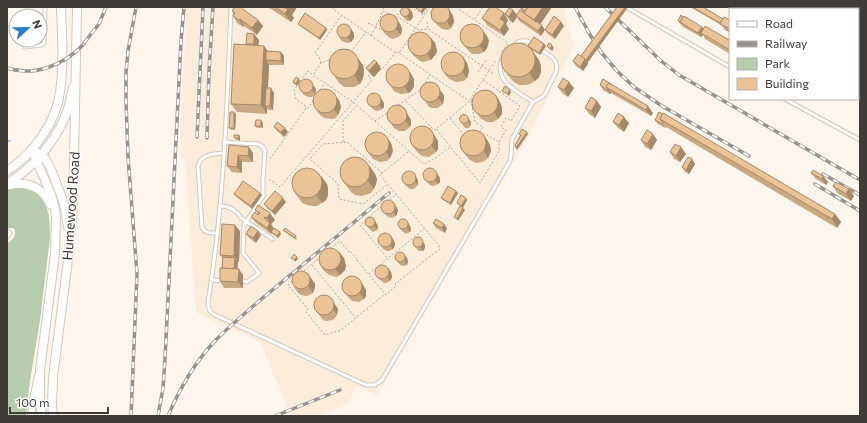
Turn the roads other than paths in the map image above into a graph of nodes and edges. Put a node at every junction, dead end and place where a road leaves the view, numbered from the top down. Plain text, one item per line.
1 (61, 7) edge
2 (77, 7) edge
3 (231, 7) edge
4 (626, 7) edge
5 (532, 43) edge
6 (510, 48) edge
7 (543, 51) edge
8 (504, 56) edge
9 (77, 59) junction
10 (729, 66) edge
11 (787, 100) edge
12 (532, 102) junction
13 (860, 140) edge
14 (224, 142) junction
15 (32, 150) junction
16 (224, 153) junction
17 (40, 158) junction
18 (7, 171) edge
19 (7, 185) edge
20 (220, 206) junction
21 (56, 218) junction
22 (247, 222) junction
23 (217, 233) junction
24 (273, 239) dead end
25 (70, 252) junction
26 (212, 280) junction
27 (224, 281) edge
28 (244, 282) dead end
29 (40, 370) junction
30 (32, 416) edge
31 (42, 416) edge
32 (53, 416) edge

1 - 15 main road
2 - 9 main road, Humewood Road
3 - 14 lane
4 - 10 lane
5 - 6 lane
7 - 12 lane
8 - 12 lane
9 - 17 main road
9 - 25 main road, Humewood Road
11 - 13 lane
12 - 26 lane
14 - 16 lane
14 - 22 lane
15 - 17 main road
15 - 18 main road
16 - 20 lane
16 - 23 lane
17 - 19 main road
17 - 21 main road
17 - 25 main road
19 - 21 main road
20 - 22 lane
20 - 23 lane
21 - 29 main road, Humewood Road
22 - 24 lane
22 - 28 lane
23 - 26 lane
25 - 32 main road, Humewood Road
26 - 27 lane
29 - 30 street, Humewood Road
29 - 31 main road

